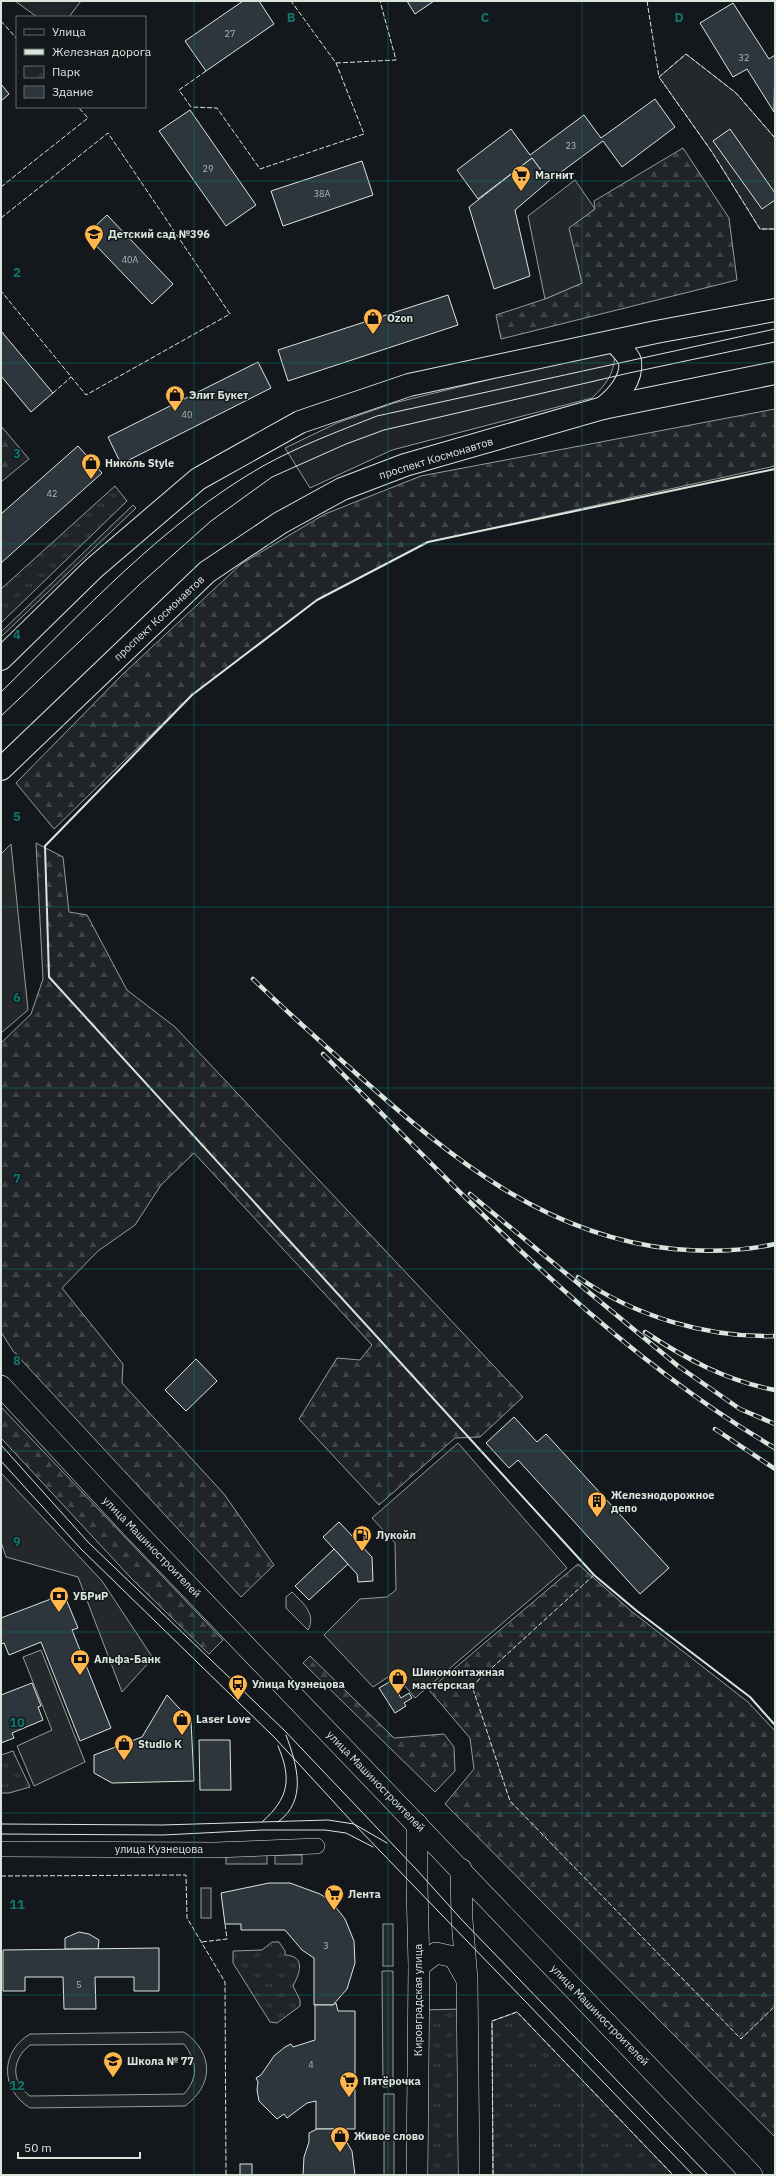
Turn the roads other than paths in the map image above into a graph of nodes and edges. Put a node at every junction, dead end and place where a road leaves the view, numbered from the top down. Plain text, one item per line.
1 (775, 310) edge
2 (615, 341) junction
3 (775, 373) edge
4 (604, 408) junction
5 (1, 658) edge
6 (1, 768) edge
7 (1, 1386) edge
8 (418, 1824) junction
9 (317, 1846) dead end
10 (1, 1849) edge
11 (461, 1869) junction
12 (419, 1966) junction
13 (467, 1979) junction
14 (417, 2175) edge
15 (469, 2175) edge
16 (752, 2175) edge

1 - 2 main road
2 - 4 main road
2 - 5 main road
3 - 4 main road, проспект Космонавтов
4 - 6 main road, проспект Космонавтов
7 - 8 main road, улица Машиностроителей
8 - 11 main road, улица Машиностроителей
8 - 12 main road, Кировградская улица
9 - 10 street, улица Кузнецова
11 - 13 main road
11 - 16 main road, улица Машиностроителей
12 - 13 main road
12 - 14 main road, Кировградская улица
13 - 15 main road

